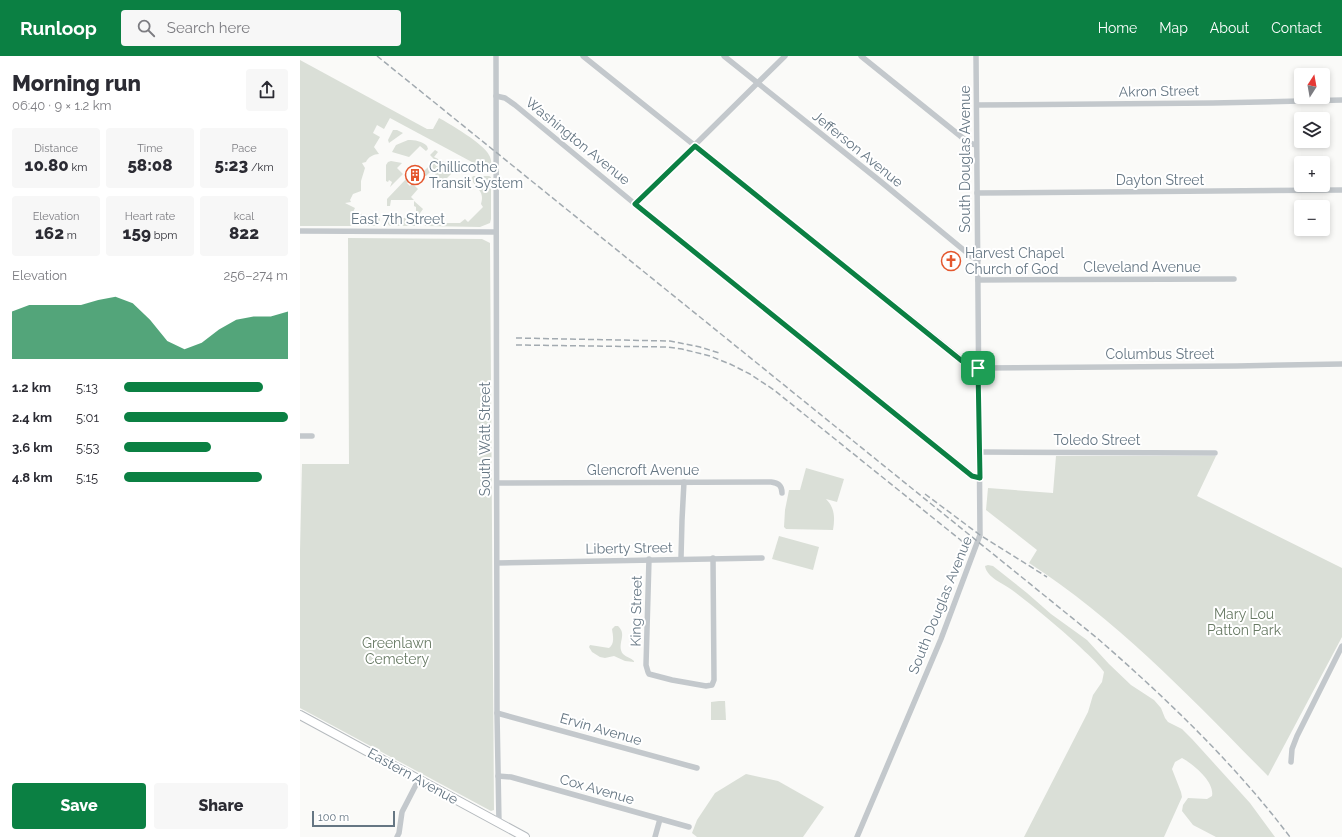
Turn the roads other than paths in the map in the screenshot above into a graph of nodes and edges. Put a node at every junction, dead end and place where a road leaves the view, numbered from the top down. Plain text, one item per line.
1 (496, 56) edge
2 (583, 56) edge
3 (724, 56) edge
4 (785, 56) edge
5 (861, 56) edge
6 (976, 56) edge
7 (758, 83) junction
8 (496, 96) junction
9 (1342, 100) edge
10 (977, 105) junction
11 (976, 145) junction
12 (695, 146) junction
13 (1342, 190) edge
14 (977, 193) junction
15 (635, 204) junction
16 (300, 231) edge
17 (495, 232) junction
18 (978, 260) junction
19 (1234, 279) dead end
20 (978, 280) junction
21 (1342, 364) edge
22 (978, 368) junction
23 (300, 436) edge
24 (312, 436) dead end
25 (979, 452) junction
26 (1215, 453) dead end
27 (980, 478) junction
28 (684, 482) junction
29 (497, 483) junction
30 (782, 493) dead end
31 (681, 558) junction
32 (713, 558) junction
33 (762, 558) dead end
34 (649, 559) junction
35 (497, 563) junction
36 (1342, 646) edge
37 (497, 712) junction
38 (300, 715) edge
39 (1291, 762) dead end
40 (697, 768) dead end
41 (498, 776) junction
42 (419, 779) junction
43 (660, 819) junction
44 (499, 823) junction
45 (689, 827) dead end
46 (397, 837) edge
47 (525, 837) edge
48 (655, 837) edge
49 (856, 837) edge

1 - 8 street, South Watt Street
2 - 12 street
3 - 7 street, Jefferson Avenue
4 - 7 street
5 - 11 street
6 - 10 street, South Douglas Avenue
7 - 12 street
7 - 18 street, Jefferson Avenue
8 - 15 street, Washington Avenue
8 - 17 street, South Watt Street
9 - 10 street, Akron Street
10 - 11 street, South Douglas Avenue
11 - 14 street, South Douglas Avenue
12 - 15 street
12 - 22 street
13 - 14 street, Dayton Street
14 - 18 street, South Douglas Avenue
15 - 27 street, Washington Avenue
16 - 17 street, East 7th Street
17 - 29 street, South Watt Street
18 - 20 street, South Douglas Avenue
19 - 20 street, Cleveland Avenue
20 - 22 street, South Douglas Avenue
21 - 22 street, Columbus Street
22 - 25 street, South Douglas Avenue
23 - 24 street
25 - 26 street, Toledo Street
25 - 27 street, South Douglas Avenue
27 - 49 street, South Douglas Avenue
28 - 29 street, Glencroft Avenue
28 - 30 street, Glencroft Avenue
28 - 31 street
29 - 35 street, South Watt Street
31 - 32 street, Liberty Street
31 - 34 street, Liberty Street
32 - 33 street, Liberty Street
32 - 34 street, King Street
34 - 35 street, Liberty Street
35 - 37 street, South Watt Street
36 - 39 street
37 - 40 street, Ervin Avenue
37 - 41 street, South Watt Street
38 - 42 main road, Eastern Avenue
41 - 43 street, Cox Avenue
41 - 44 street, South Watt Street
42 - 44 main road, Eastern Avenue
42 - 46 street
43 - 45 street, Cox Avenue
43 - 48 street
44 - 47 main road, Eastern Avenue

